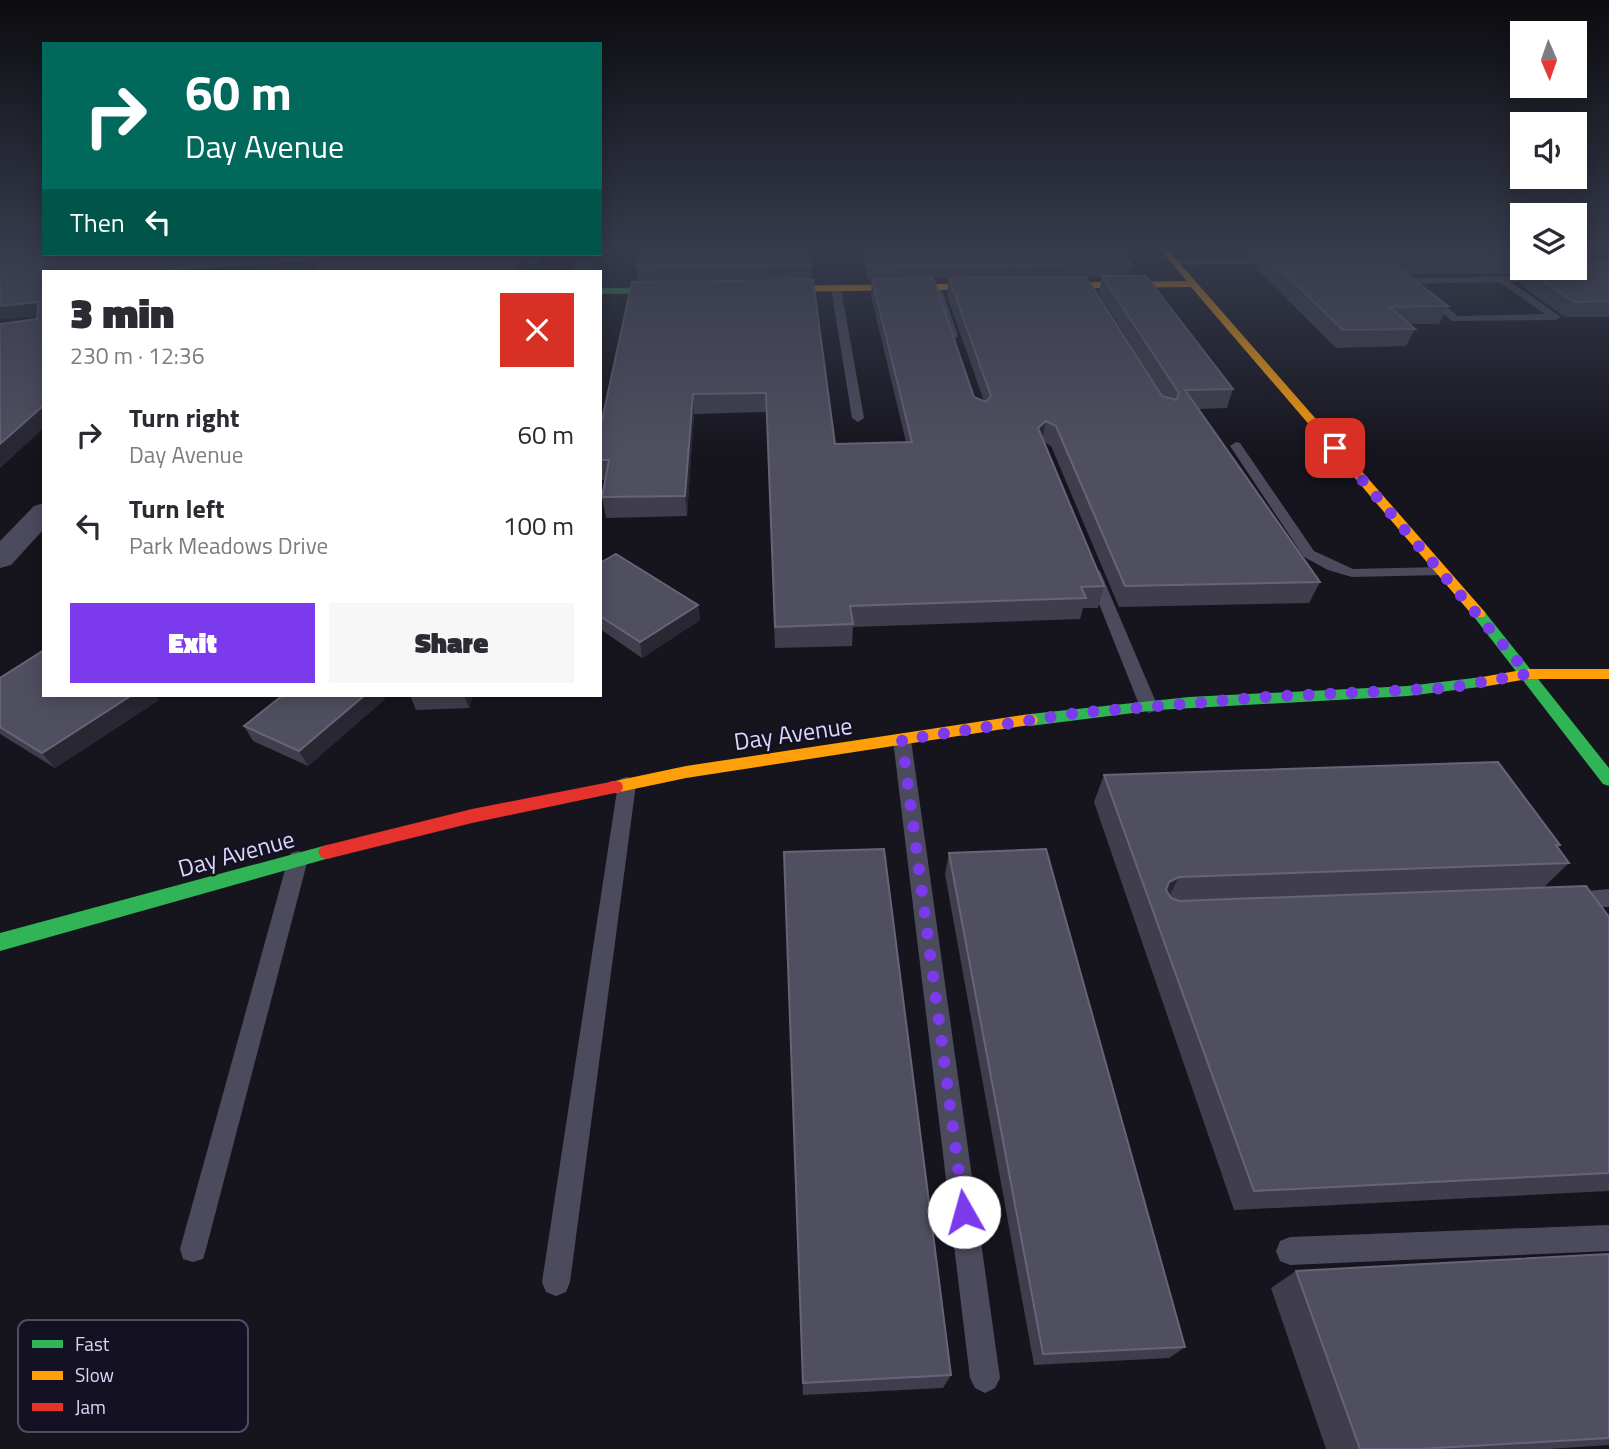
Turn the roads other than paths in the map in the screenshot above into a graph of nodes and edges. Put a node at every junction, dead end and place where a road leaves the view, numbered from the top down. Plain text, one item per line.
1 (841, 319) edge
2 (947, 319) edge
3 (1223, 319) edge
4 (1456, 319) edge
5 (1475, 319) edge
6 (958, 351) edge
7 (858, 418) dead end
8 (1236, 446) dead end
9 (42, 514) edge
10 (0, 559) edge
11 (1088, 559) edge
12 (1442, 571) junction
13 (1528, 674) junction
14 (1609, 674) edge
15 (1149, 707) junction
16 (902, 740) junction
17 (1609, 780) edge
18 (627, 784) junction
19 (298, 859) junction
20 (1609, 898) edge
21 (1554, 900) edge
22 (0, 942) edge
23 (1609, 1238) edge
24 (194, 1249) dead end
25 (1290, 1251) dead end
26 (556, 1282) dead end
27 (985, 1378) dead end

1 - 7 lane
2 - 6 lane
3 - 12 street
4 - 5 lane
8 - 12 lane
9 - 10 street
11 - 15 lane
12 - 13 street
13 - 14 street, Day Avenue
13 - 15 street, Day Avenue
13 - 17 street
15 - 16 street, Day Avenue
16 - 18 street, Day Avenue
16 - 27 lane
18 - 19 street, Day Avenue
18 - 26 lane
19 - 22 street, Day Avenue
19 - 24 lane
20 - 21 lane
23 - 25 lane

